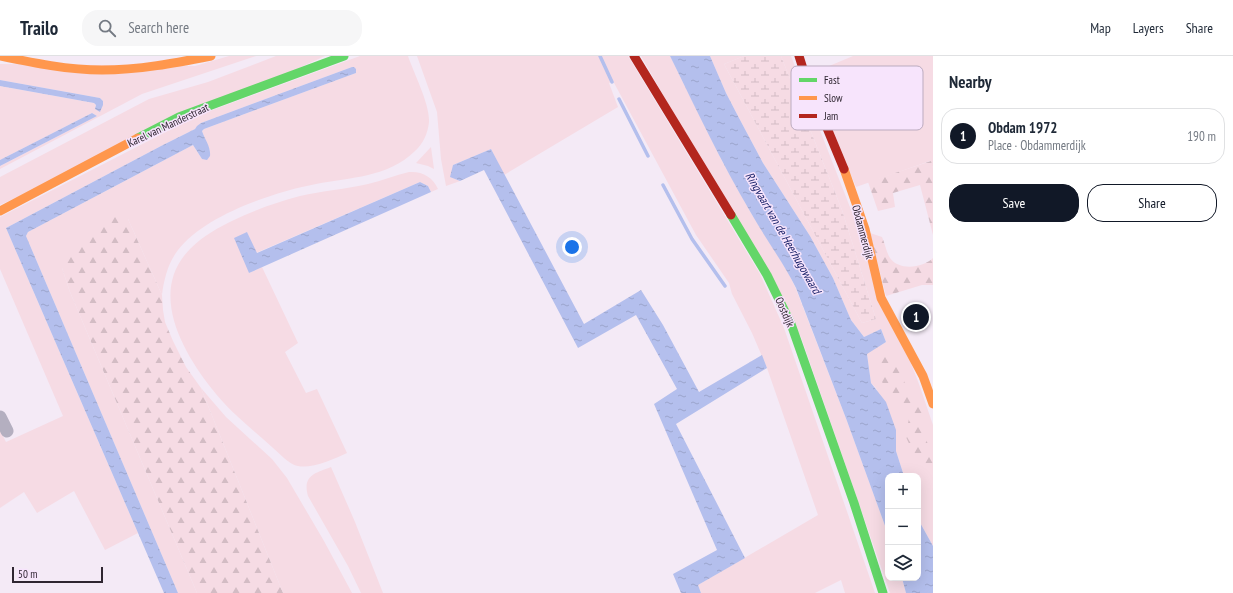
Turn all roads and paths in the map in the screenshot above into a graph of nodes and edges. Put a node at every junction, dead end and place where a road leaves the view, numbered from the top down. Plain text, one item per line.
1 (0, 56) edge
2 (210, 56) edge
3 (344, 56) edge
4 (634, 56) edge
5 (799, 56) edge
6 (803, 66) edge
7 (829, 130) edge
8 (0, 211) edge
9 (933, 404) edge
10 (0, 418) edge
11 (7, 431) dead end
12 (883, 593) edge

1 - 2 street
3 - 8 street, Karel van Manderstraat
4 - 12 street, Oostdijk
5 - 6 street, Obdammerdijk
7 - 9 street, Obdammerdijk
10 - 11 street

